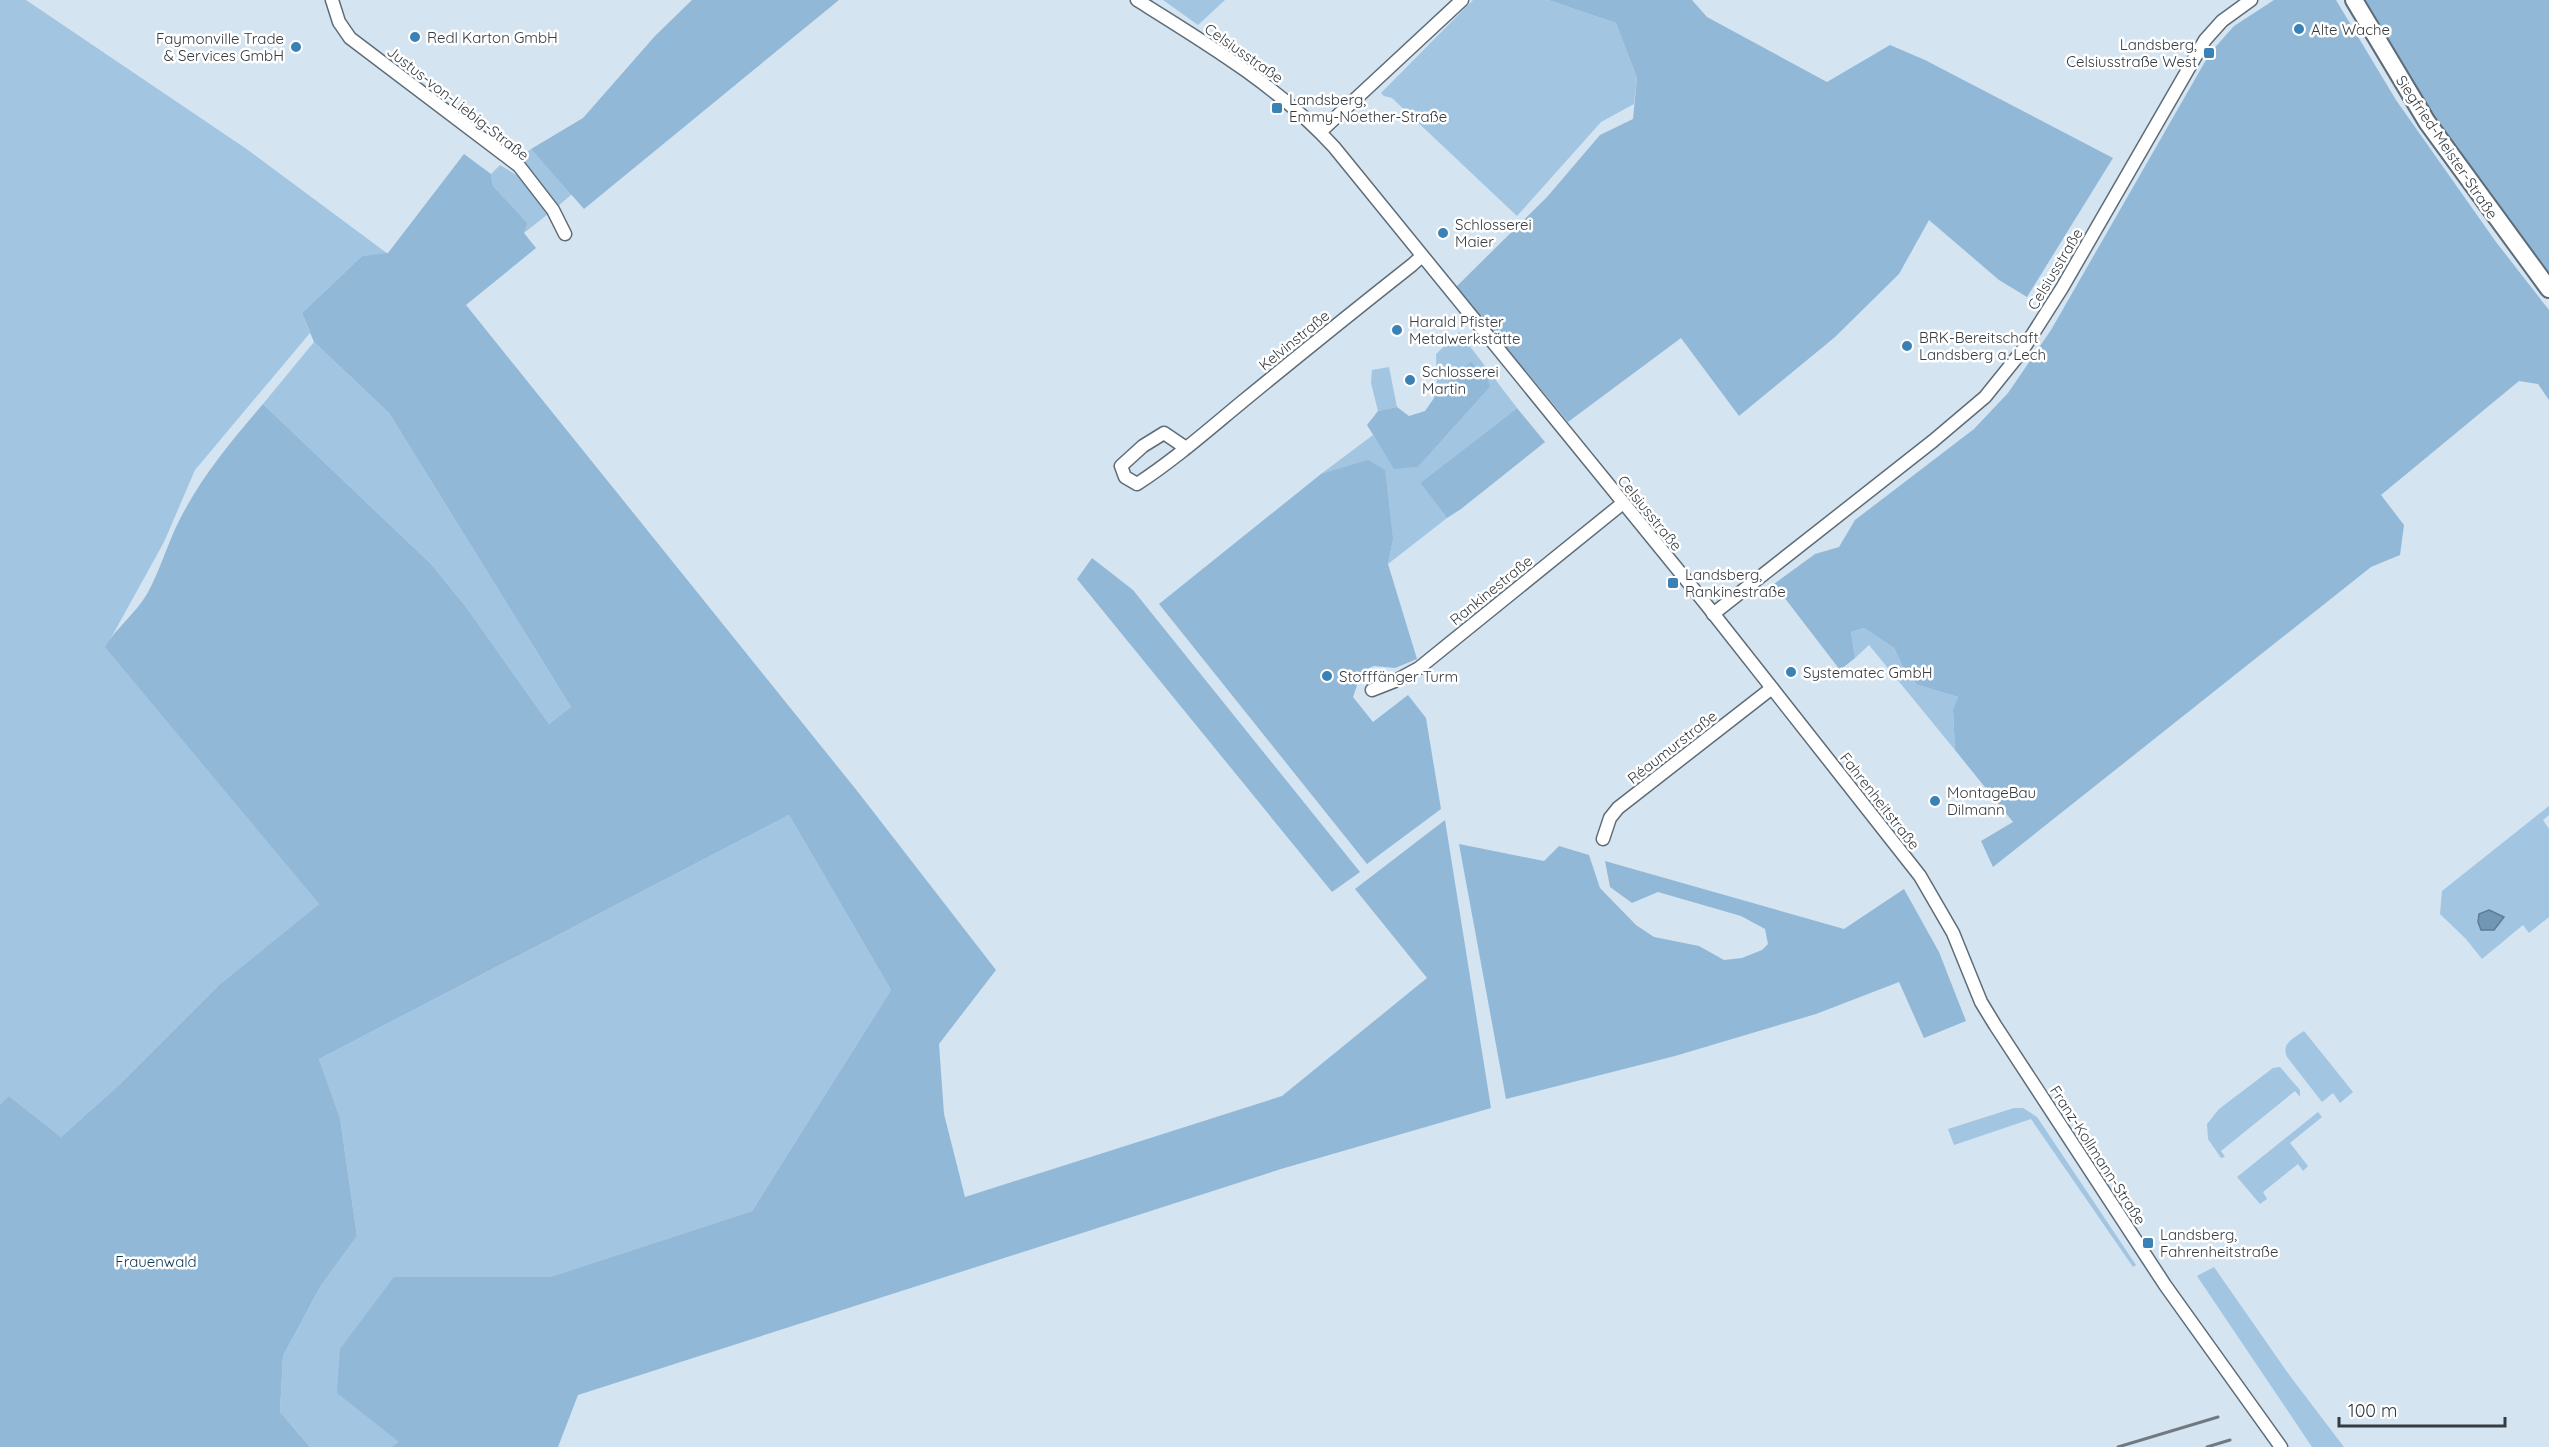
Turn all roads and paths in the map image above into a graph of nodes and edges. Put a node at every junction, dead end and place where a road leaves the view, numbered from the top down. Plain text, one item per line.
1 (332, 0) edge
2 (1137, 0) edge
3 (1462, 0) edge
4 (2251, 0) edge
5 (2354, 0) edge
6 (1320, 132) junction
7 (565, 234) dead end
8 (1422, 256) junction
9 (2549, 289) edge
10 (1186, 448) junction
11 (1623, 503) junction
12 (1713, 614) junction
13 (1772, 688) junction
14 (1372, 690) dead end
15 (1603, 839) dead end
16 (1995, 1025) joint
17 (2281, 1447) edge

1 - 7 street, Justus-von-Liebig-Straße
2 - 6 street, Celsiusstraße
3 - 6 street
4 - 12 street, Celsiusstraße
5 - 9 street, Siegfried-Meister-Straße
6 - 8 street, Celsiusstraße
8 - 10 street, Kelvinstraße
8 - 11 street, Celsiusstraße
10 - 10 street, Kelvinstraße
11 - 12 street, Celsiusstraße
11 - 14 street, Rankinestraße
12 - 13 street, Fahrenheitstraße
13 - 15 street, Réaumurstraße
13 - 16 street, Fahrenheitstraße
16 - 17 street, Franz-Kollmann-Straße

